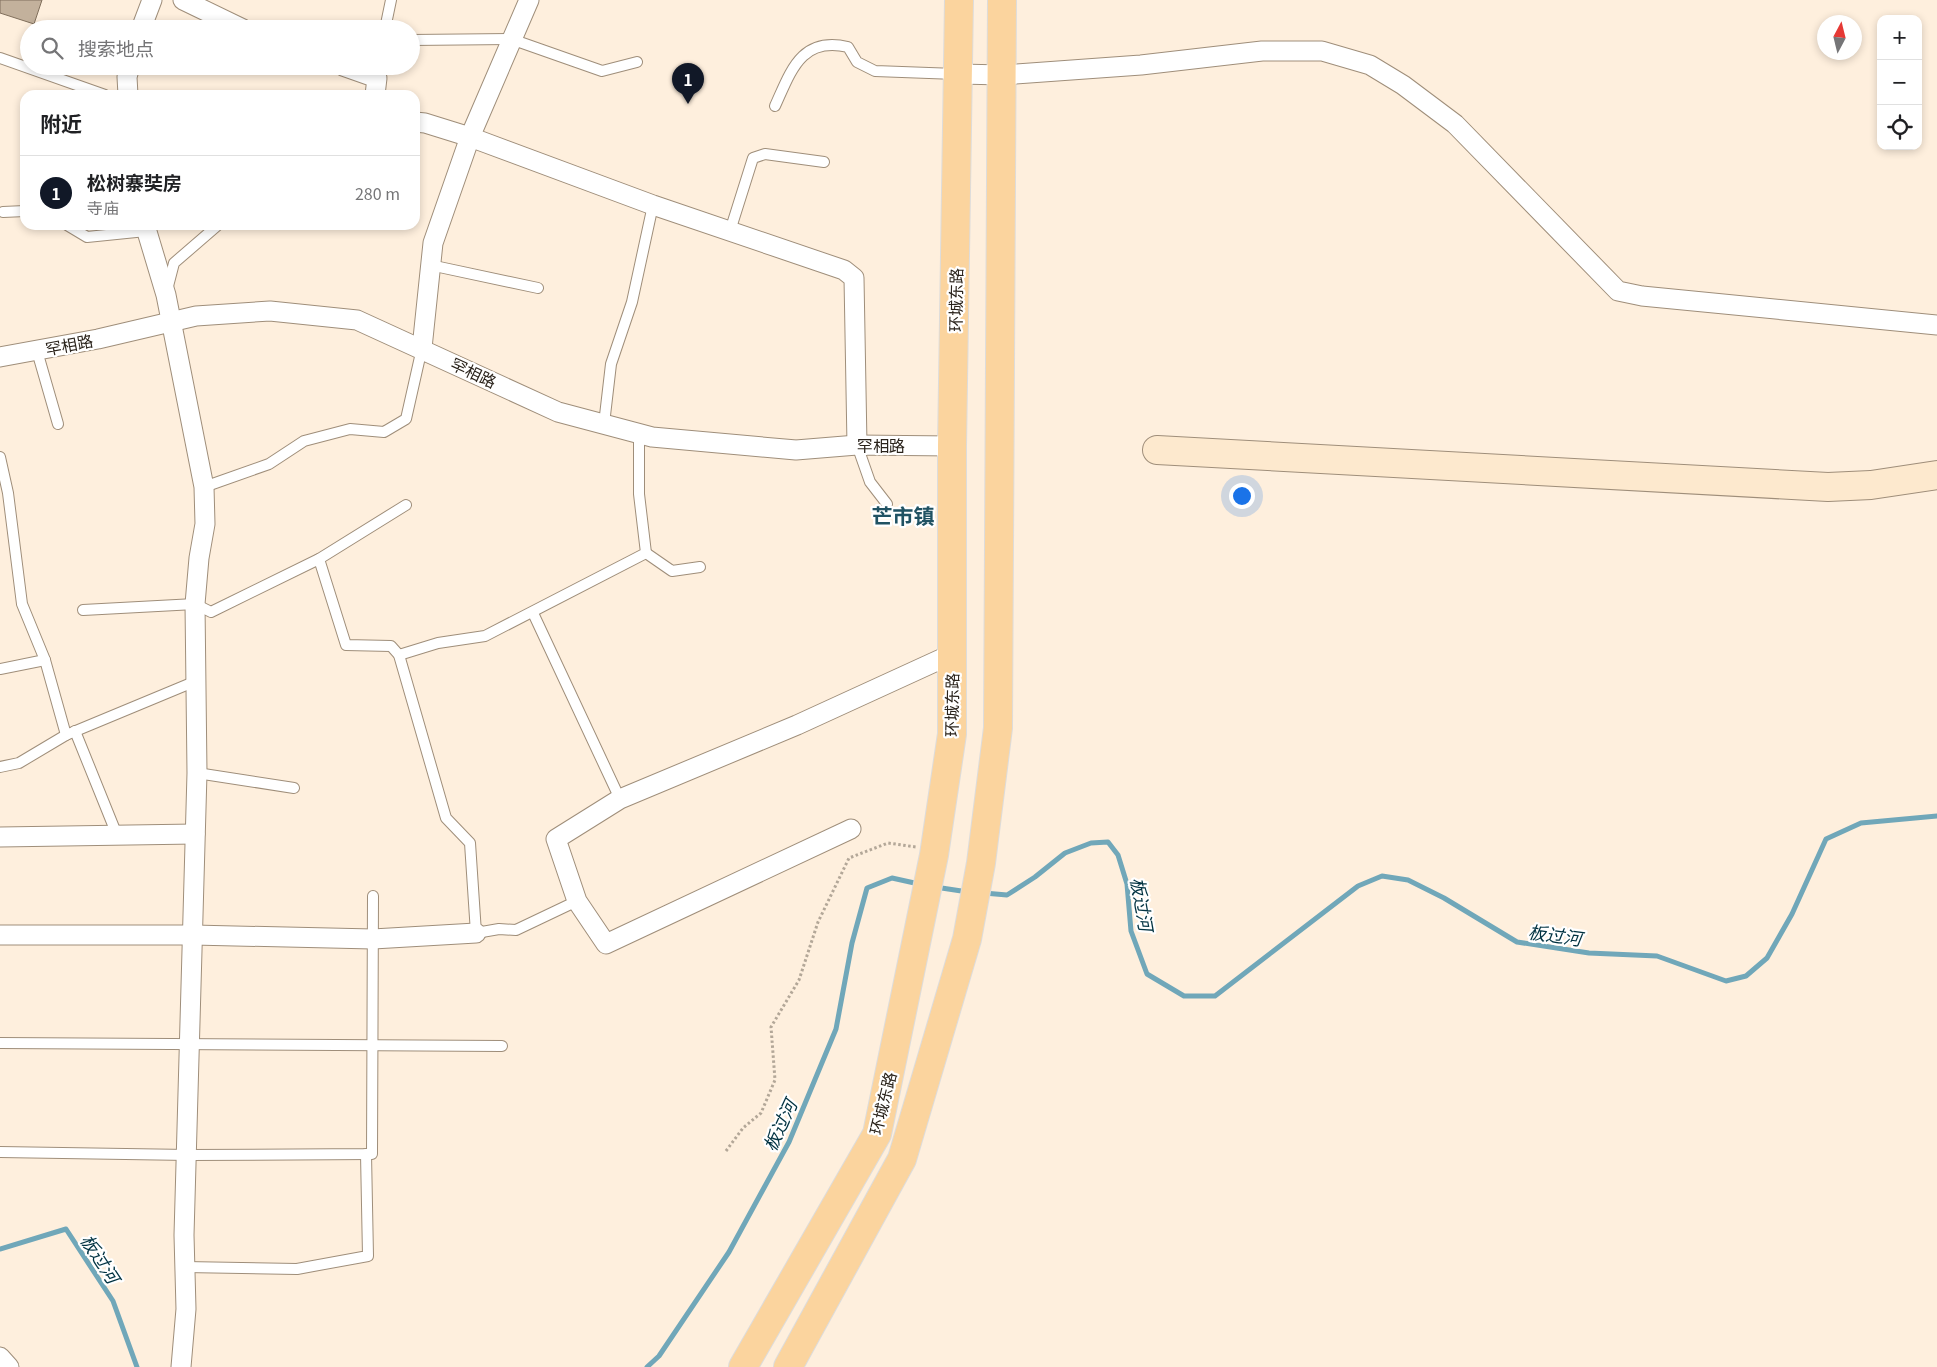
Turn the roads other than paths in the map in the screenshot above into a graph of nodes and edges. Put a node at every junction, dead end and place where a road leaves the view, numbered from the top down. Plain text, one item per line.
1 (152, 0) edge
2 (184, 0) edge
3 (391, 0) edge
4 (529, 0) edge
5 (959, 0) edge
6 (1002, 0) edge
7 (144, 20) edge
8 (225, 20) edge
9 (386, 20) edge
10 (511, 39) junction
11 (420, 40) edge
12 (0, 58) edge
13 (637, 62) dead end
14 (20, 65) edge
15 (959, 74) junction
16 (48, 75) edge
17 (127, 75) edge
18 (365, 75) edge
19 (1003, 75) junction
20 (377, 80) edge
21 (91, 90) edge
22 (128, 90) edge
23 (775, 106) dead end
24 (420, 122) edge
25 (470, 137) junction
26 (824, 162) dead end
27 (653, 205) junction
28 (3, 212) dead end
29 (20, 212) edge
30 (75, 230) edge
31 (132, 230) edge
32 (146, 230) edge
33 (212, 230) edge
34 (730, 231) junction
35 (430, 265) junction
36 (538, 288) dead end
37 (166, 295) junction
38 (172, 322) junction
39 (1937, 325) edge
40 (422, 348) junction
41 (37, 351) junction
42 (0, 358) edge
43 (58, 424) dead end
44 (604, 424) junction
45 (639, 433) junction
46 (857, 445) junction
47 (952, 446) junction
48 (1157, 450) dead end
49 (0, 457) edge
50 (1937, 475) edge
51 (204, 487) junction
52 (887, 504) dead end
53 (406, 506) dead end
54 (646, 553) junction
55 (319, 559) junction
56 (700, 567) dead end
57 (196, 604) junction
58 (83, 610) dead end
59 (532, 613) junction
60 (399, 654) junction
61 (952, 654) junction
62 (45, 660) junction
63 (0, 669) edge
64 (196, 681) junction
65 (71, 733) junction
66 (0, 767) edge
67 (197, 773) junction
68 (294, 788) dead end
69 (620, 799) junction
70 (851, 829) dead end
71 (195, 834) junction
72 (117, 835) junction
73 (0, 837) edge
74 (373, 896) dead end
75 (577, 901) junction
76 (476, 933) junction
77 (0, 934) edge
78 (193, 935) junction
79 (373, 939) junction
80 (0, 1043) edge
81 (191, 1043) junction
82 (372, 1045) junction
83 (502, 1046) dead end
84 (0, 1152) edge
85 (366, 1154) junction
86 (188, 1155) junction
87 (185, 1267) junction
88 (0, 1357) edge
89 (9, 1367) edge
90 (181, 1367) edge
91 (743, 1367) edge
92 (788, 1367) edge

1 - 7 street
2 - 8 street
3 - 9 lane
4 - 10 street
5 - 15 main road, 环城东路
6 - 19 main road, 环城东路
10 - 11 lane
10 - 13 lane
10 - 25 street
12 - 14 lane
15 - 19 street
15 - 23 lane
15 - 47 main road, 环城东路
16 - 21 lane
17 - 22 street
18 - 20 street
19 - 39 street
19 - 92 main road, 环城东路
24 - 25 street
25 - 27 street
25 - 35 street
26 - 34 lane
27 - 34 street
27 - 44 lane
28 - 29 lane
30 - 31 lane
32 - 37 street
33 - 37 lane
34 - 46 street
35 - 36 lane
35 - 40 street
37 - 38 street
38 - 40 street, 罕相路
38 - 41 street, 罕相路
38 - 51 street
40 - 44 street, 罕相路
40 - 51 lane
41 - 42 street, 罕相路
41 - 43 lane
44 - 45 street, 罕相路
45 - 46 street, 罕相路
45 - 54 lane
46 - 47 street, 罕相路
46 - 52 lane
47 - 61 main road, 环城东路
48 - 50 street
49 - 62 lane
51 - 57 street
53 - 55 lane
54 - 56 lane
54 - 59 lane
55 - 57 lane
55 - 60 lane
57 - 58 lane
57 - 64 street
59 - 60 lane
59 - 69 lane
60 - 76 lane
61 - 69 street
61 - 91 main road, 环城东路
62 - 63 lane
62 - 65 lane
64 - 65 lane
64 - 67 street
65 - 66 lane
65 - 72 lane
67 - 68 lane
67 - 71 street
69 - 75 street
70 - 75 street
71 - 72 street
71 - 78 street
72 - 73 street
74 - 79 lane
75 - 76 lane
76 - 79 street
77 - 78 street
78 - 79 street
78 - 81 street
79 - 82 lane
80 - 81 lane
81 - 82 lane
81 - 86 street
82 - 83 lane
82 - 85 lane
84 - 86 lane
85 - 86 lane
85 - 87 lane
86 - 87 street
87 - 90 street
88 - 89 street

